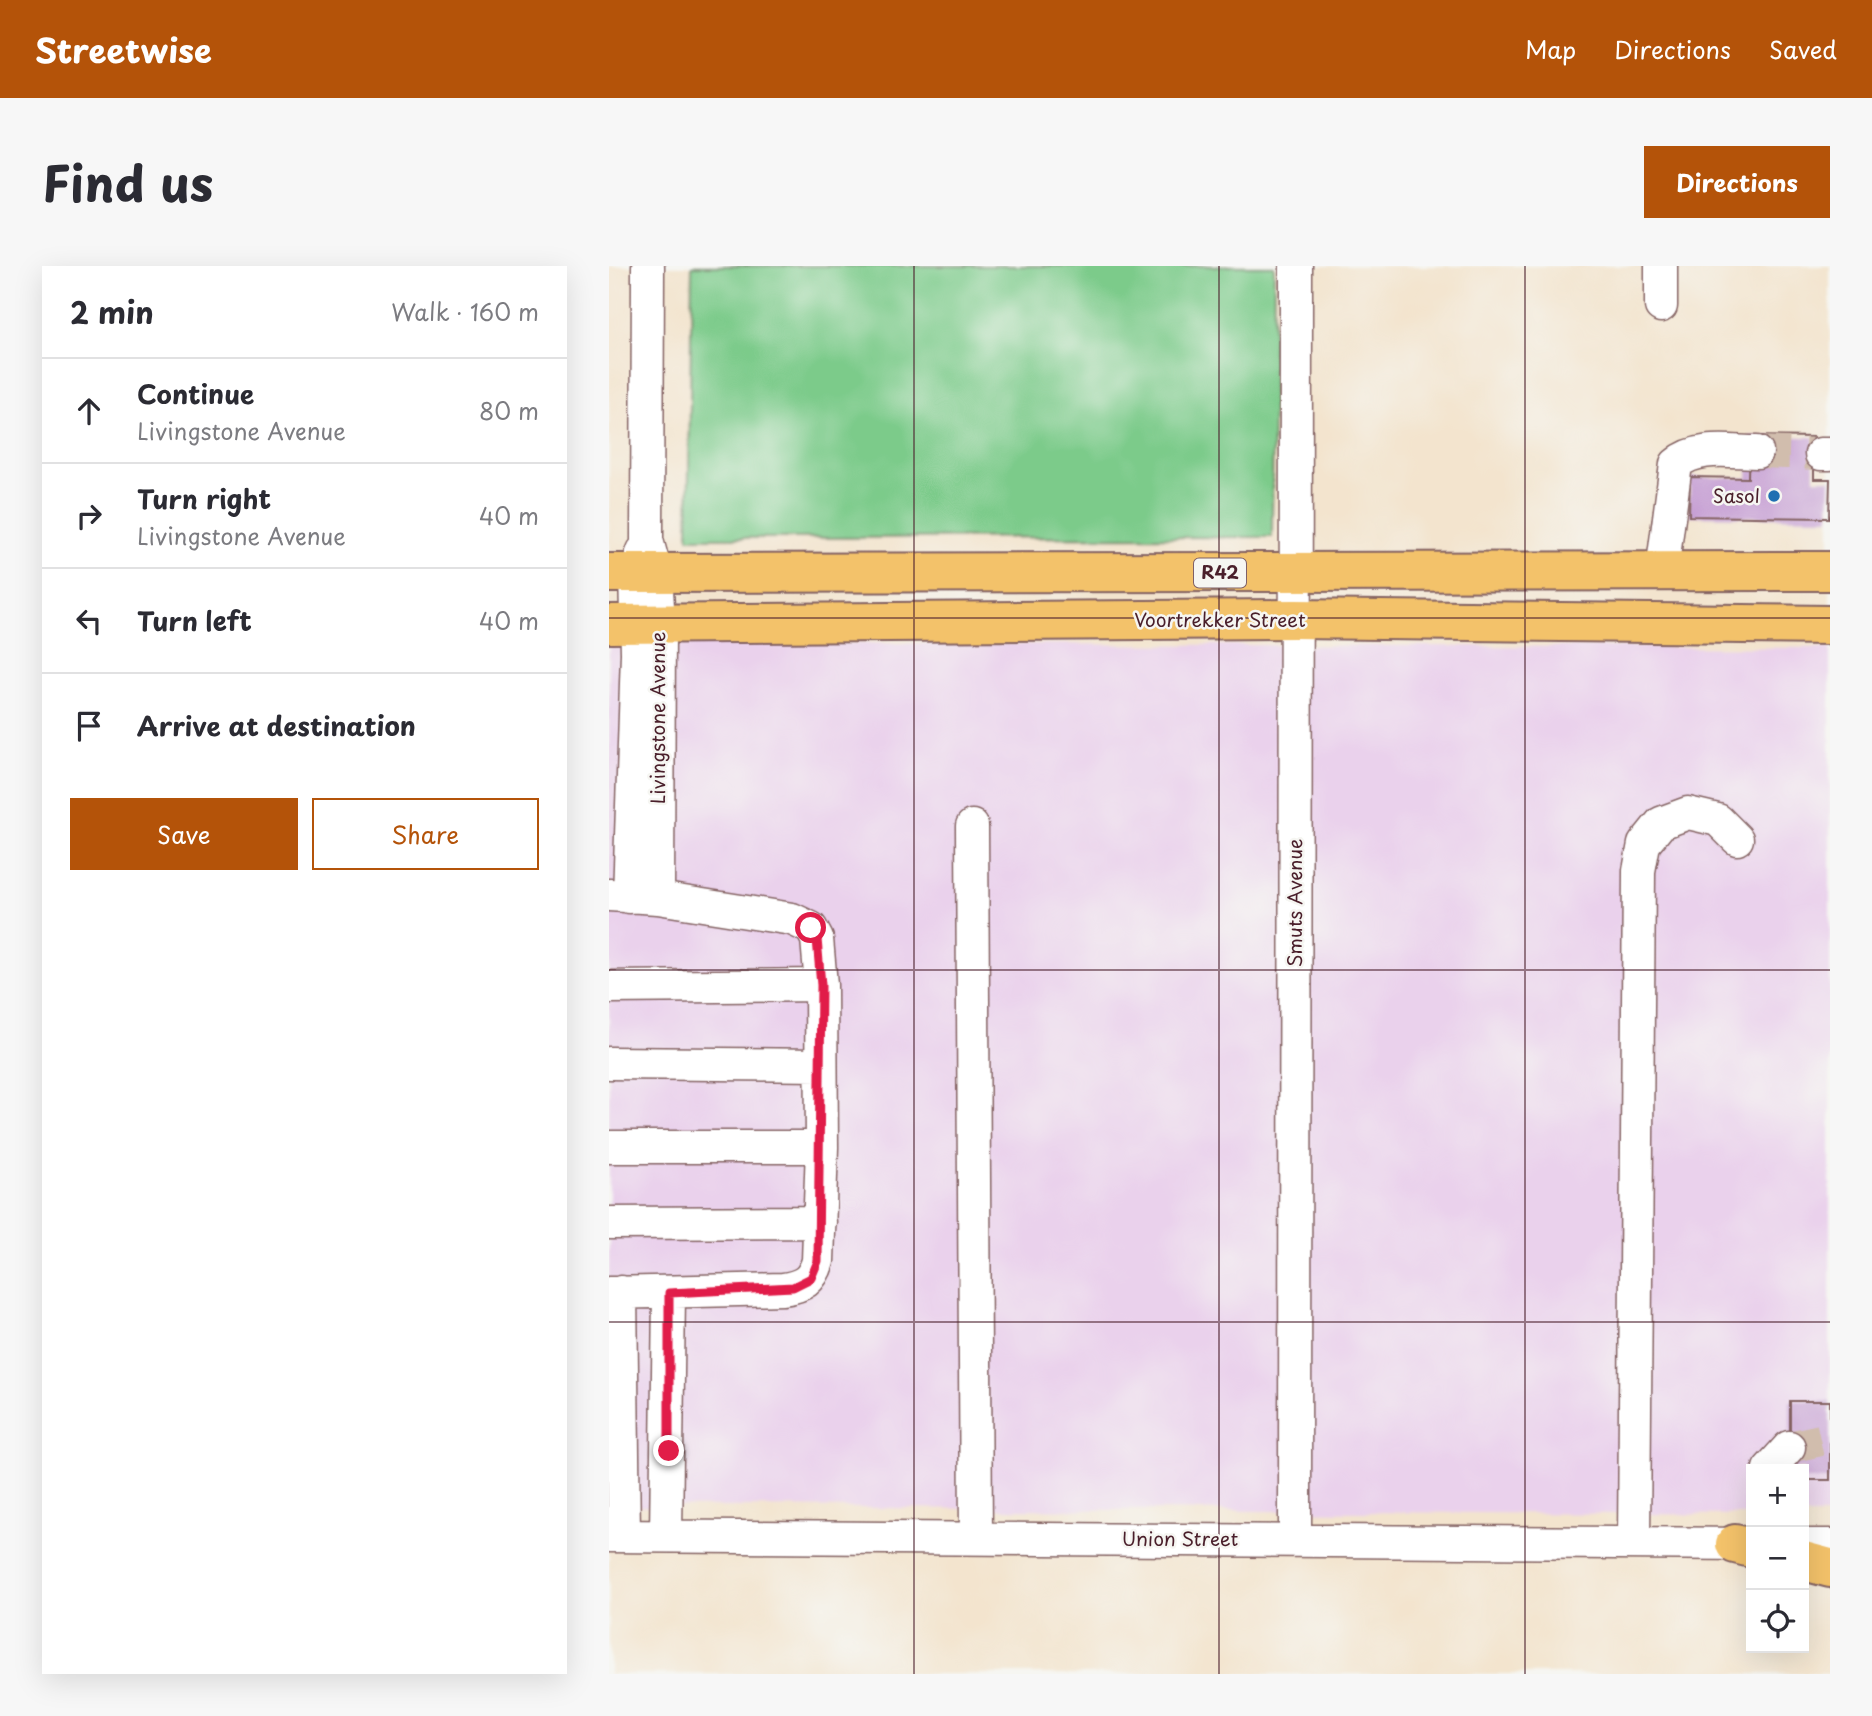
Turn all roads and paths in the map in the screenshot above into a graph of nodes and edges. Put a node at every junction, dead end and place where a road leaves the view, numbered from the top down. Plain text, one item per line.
1 (648, 266) edge
2 (1296, 266) edge
3 (1661, 266) edge
4 (1661, 306) dead end
5 (1757, 453) tunnel mouth
6 (637, 565) edge
7 (1830, 571) edge
8 (1661, 572) junction
9 (1295, 573) junction
10 (1296, 619) junction
11 (635, 624) edge
12 (1830, 625) edge
13 (972, 826) dead end
14 (1737, 839) dead end
15 (632, 897) edge
16 (821, 985) junction
17 (609, 987) edge
18 (609, 1063) edge
19 (821, 1065) junction
20 (609, 1147) edge
21 (822, 1147) junction
22 (820, 1222) junction
23 (609, 1223) edge
24 (615, 1292) edge
25 (669, 1293) junction
26 (617, 1536) edge
27 (666, 1536) junction
28 (976, 1538) junction
29 (1295, 1540) junction
30 (1634, 1543) junction
31 (1746, 1545) edge
32 (1809, 1545) edge
33 (1830, 1545) edge
34 (1809, 1562) edge
35 (1830, 1568) edge

1 - 6 street, Livingstone Avenue
2 - 9 street, Smuts Avenue
3 - 4 street
5 - 8 street
6 - 9 main road, R42
6 - 11 street, Livingstone Avenue
7 - 8 main road, R42
8 - 9 main road, R42
9 - 10 street, Smuts Avenue
10 - 11 main road, Voortrekker Street
10 - 12 main road, Voortrekker Street
10 - 29 street, Smuts Avenue
11 - 15 street, Livingstone Avenue
13 - 28 street
14 - 30 street
15 - 16 street, Livingstone Avenue
16 - 17 street
16 - 19 street, Livingstone Avenue
18 - 19 street
19 - 21 street, Livingstone Avenue
20 - 21 street
21 - 22 street, Livingstone Avenue
22 - 23 street
22 - 25 street, Livingstone Avenue
24 - 25 street, Livingstone Avenue
24 - 26 street, Livingstone Avenue
25 - 27 street
26 - 27 street, Union Street
27 - 28 street, Union Street
28 - 29 street, Union Street
29 - 30 street, Union Street
30 - 31 street, Union Street
32 - 33 street
34 - 35 main road

